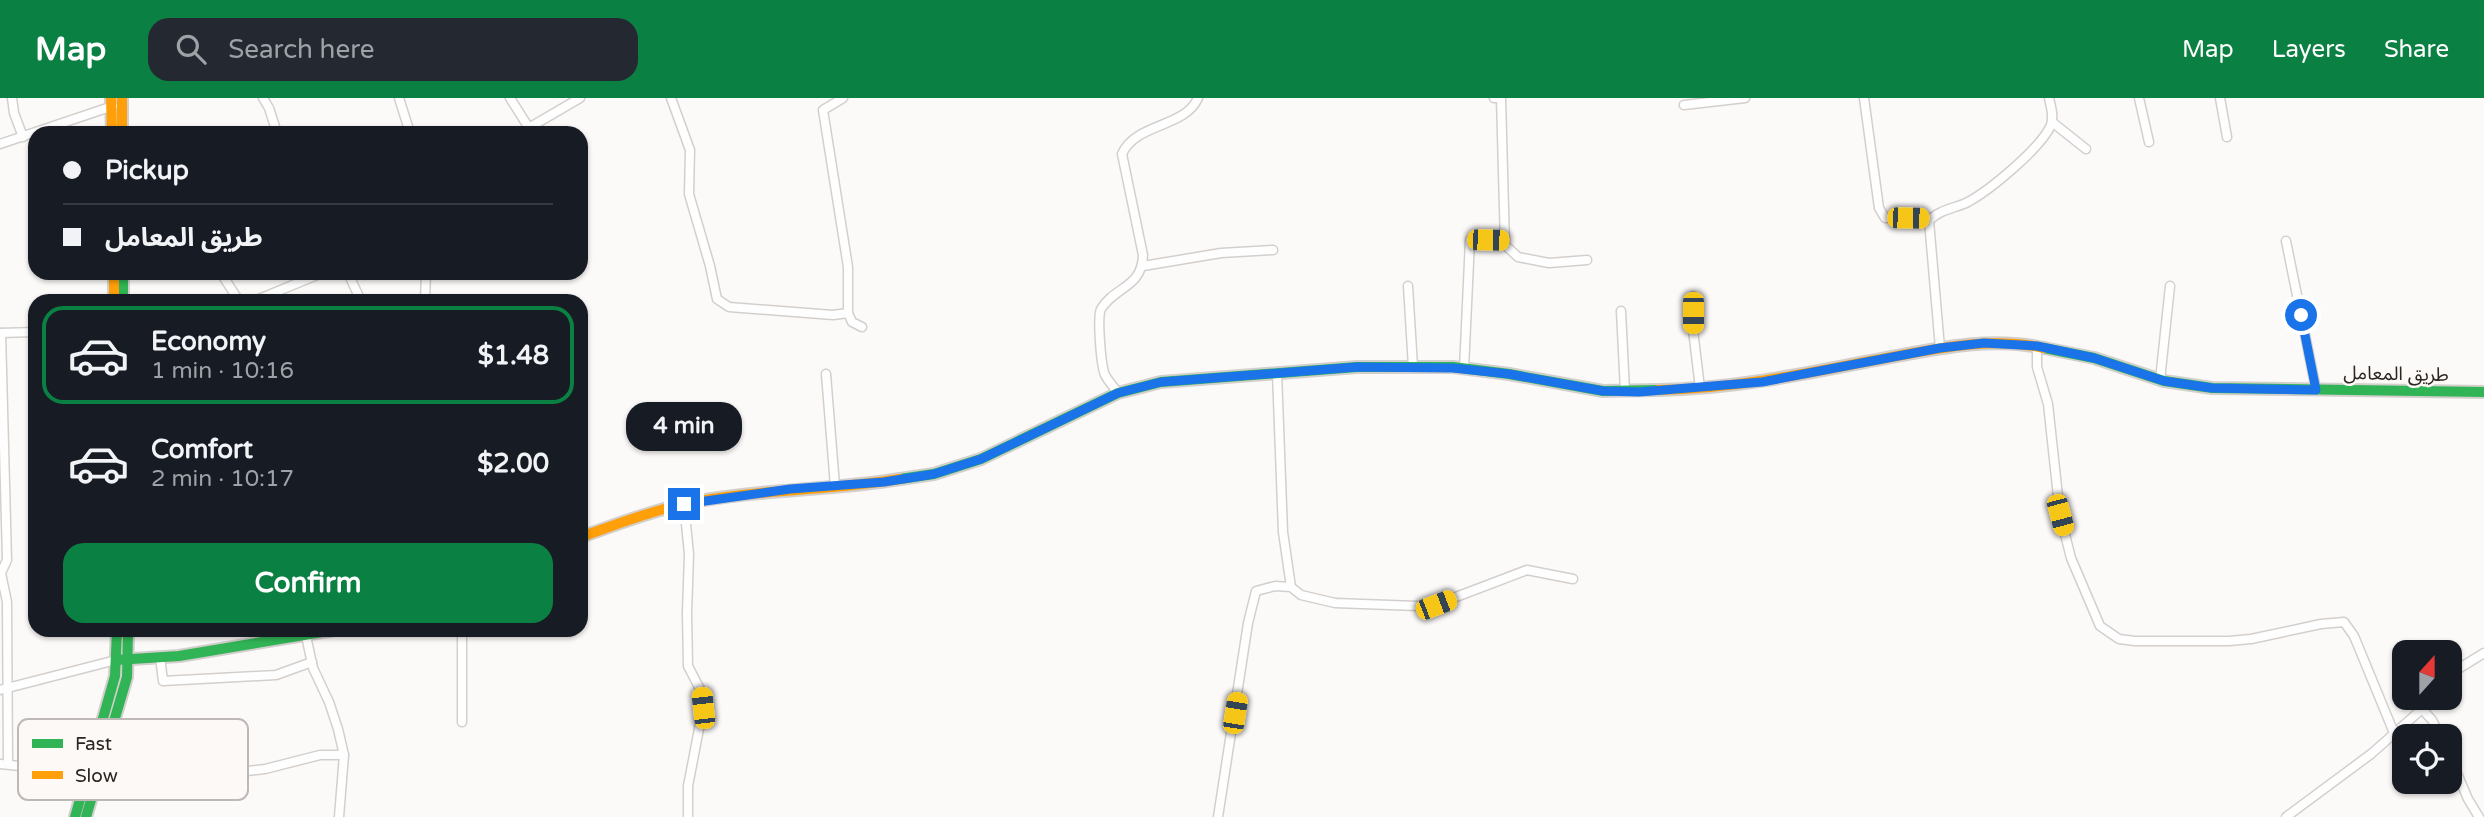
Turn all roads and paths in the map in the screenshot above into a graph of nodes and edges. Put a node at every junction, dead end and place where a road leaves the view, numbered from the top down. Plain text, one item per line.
1 (12, 98) edge
2 (263, 98) edge
3 (399, 98) edge
4 (510, 98) edge
5 (580, 98) edge
6 (671, 98) edge
7 (843, 98) edge
8 (1198, 98) edge
9 (1494, 98) edge
10 (1745, 98) edge
11 (1864, 98) edge
12 (2049, 98) edge
13 (2139, 98) edge
14 (2220, 98) edge
15 (117, 102) edge
16 (1684, 105) dead end
17 (2052, 122) junction
18 (53, 126) edge
19 (113, 126) edge
20 (121, 126) edge
21 (274, 126) edge
22 (408, 126) edge
23 (528, 126) edge
24 (532, 126) edge
25 (28, 135) edge
26 (2227, 136) dead end
27 (23, 137) junction
28 (2149, 142) dead end
29 (0, 144) edge
30 (2085, 149) dead end
31 (1931, 218) junction
32 (1505, 240) junction
33 (2286, 241) dead end
34 (1273, 250) dead end
35 (1587, 260) dead end
36 (1143, 266) junction
37 (305, 280) edge
38 (1408, 286) dead end
39 (2170, 286) dead end
40 (271, 294) edge
41 (1693, 296) dead end
42 (1620, 311) dead end
43 (848, 313) junction
44 (862, 327) dead end
45 (28, 332) edge
46 (1, 333) edge
47 (2037, 346) junction
48 (1940, 348) junction
49 (1413, 367) junction
50 (1464, 369) junction
51 (1277, 373) junction
52 (826, 374) dead end
53 (2160, 380) junction
54 (1700, 388) junction
55 (2316, 390) junction
56 (1625, 391) junction
57 (2484, 392) edge
58 (1118, 393) junction
59 (835, 486) junction
60 (684, 504) junction
61 (588, 534) edge
62 (1573, 579) dead end
63 (1291, 587) junction
64 (117, 637) edge
65 (128, 637) edge
66 (299, 637) edge
67 (306, 637) edge
68 (462, 637) edge
69 (2484, 653) edge
70 (160, 657) junction
71 (128, 659) junction
72 (116, 660) junction
73 (312, 662) junction
74 (2462, 667) edge
75 (3, 690) edge
76 (2421, 710) edge
77 (2423, 710) edge
78 (105, 719) edge
79 (112, 719) edge
80 (462, 722) dead end
81 (2404, 724) edge
82 (2434, 724) edge
83 (2392, 728) edge
84 (2392, 735) edge
85 (344, 755) junction
86 (4, 764) edge
87 (248, 771) edge
88 (2462, 782) edge
89 (82, 800) edge
90 (75, 817) edge
91 (339, 817) edge
92 (688, 817) edge
93 (1218, 817) edge
94 (2286, 817) edge
95 (2479, 817) edge

1 - 27 street
2 - 21 street
3 - 22 street
4 - 23 street
5 - 24 street
6 - 43 street
7 - 43 street
8 - 36 street
9 - 32 street
10 - 16 street
11 - 31 street
12 - 17 street
13 - 28 street
14 - 26 street
15 - 18 street
15 - 19 main road
15 - 20 main road
17 - 30 street
17 - 31 street
25 - 27 street
27 - 29 street
31 - 48 street
32 - 35 street
32 - 50 street
33 - 55 street
34 - 36 street
36 - 58 street
37 - 40 street
38 - 49 street
39 - 53 street
41 - 54 street
42 - 56 street
43 - 44 street
45 - 46 street
46 - 75 street
47 - 48 main road, طريق المعامل
47 - 53 main road, طريق المعامل
47 - 83 street
48 - 54 main road, طريق المعامل
49 - 50 main road, طريق المعامل
49 - 51 main road, طريق المعامل
50 - 56 main road, طريق المعامل
51 - 58 main road, طريق المعامل
51 - 63 street
52 - 59 street
53 - 55 main road, طريق المعامل
54 - 56 main road, طريق المعامل
55 - 57 main road, طريق المعامل
58 - 59 main road, طريق المعامل
59 - 60 main road, طريق المعامل
60 - 61 main road, طريق المعامل
60 - 92 street
62 - 63 street
63 - 93 street
64 - 72 main road
65 - 71 main road
66 - 70 main road
67 - 73 street
68 - 80 street
69 - 74 street
70 - 71 main road
70 - 73 street
71 - 72 main road
71 - 79 main road
72 - 75 street
72 - 78 main road
73 - 85 street
75 - 86 street
76 - 81 street
77 - 82 street
84 - 94 street
85 - 87 street
85 - 91 street
88 - 95 street
89 - 90 main road

